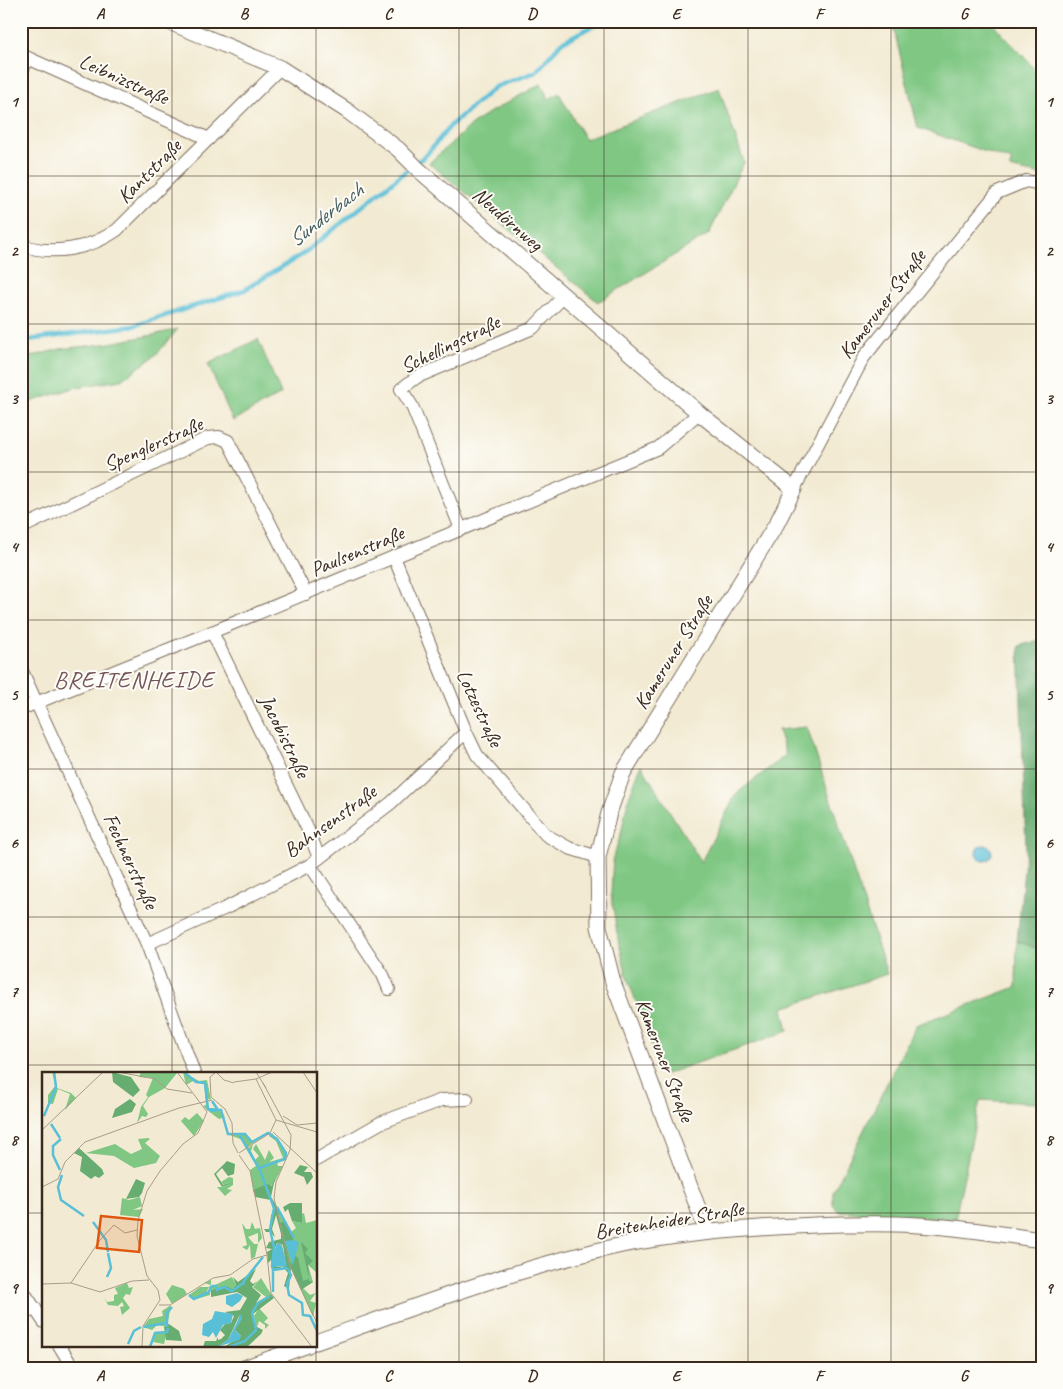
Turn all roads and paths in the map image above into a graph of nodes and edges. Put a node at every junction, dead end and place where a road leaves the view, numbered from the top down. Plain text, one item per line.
1 (167, 21) edge
2 (25, 57) edge
3 (280, 68) junction
4 (21, 73) edge
5 (210, 139) junction
6 (1042, 184) edge
7 (21, 244) edge
8 (564, 296) junction
9 (699, 413) junction
10 (794, 489) junction
11 (21, 528) edge
12 (461, 529) junction
13 (394, 557) junction
14 (306, 594) junction
15 (212, 632) junction
16 (21, 669) edge
17 (36, 703) junction
18 (21, 709) edge
19 (466, 732) junction
20 (598, 857) junction
21 (315, 861) junction
22 (147, 944) junction
23 (389, 989) dead end
24 (194, 1072) edge
25 (467, 1099) dead end
26 (318, 1159) edge
27 (707, 1232) junction
28 (1042, 1240) edge
29 (21, 1288) edge
30 (35, 1308) junction
31 (21, 1316) edge
32 (42, 1319) edge
33 (318, 1341) edge
34 (60, 1346) edge
35 (305, 1346) edge
36 (74, 1368) edge
37 (244, 1368) edge

1 - 3 street, Neudörnweg
2 - 4 street
2 - 5 street, Leibnizstraße
3 - 5 street, Kantstraße
3 - 8 street, Neudörnweg
5 - 7 street, Kantstraße
6 - 10 street, Kameruner Straße
8 - 9 street, Neudörnweg
8 - 12 street, Schellingstraße
9 - 10 street, Neudörnweg
9 - 12 street, Paulsenstraße
10 - 20 street, Kameruner Straße
11 - 14 street, Spenglerstraße
12 - 13 street, Paulsenstraße
13 - 14 street, Paulsenstraße
13 - 19 street, Lotzestraße
14 - 15 street, Paulsenstraße
15 - 17 street, Paulsenstraße
15 - 21 street, Jacobistraße
16 - 17 street, Fechnerstraße
17 - 18 street, Paulsenstraße
17 - 22 street, Fechnerstraße
19 - 20 street, Lotzestraße
19 - 21 street, Bahnsenstraße
20 - 27 street, Kameruner Straße
21 - 22 street, Bahnsenstraße
21 - 23 street, Jacobistraße
22 - 24 street, Fechnerstraße
25 - 26 street
27 - 28 street, Breitenheider Straße
27 - 33 street, Breitenheider Straße
29 - 30 street
30 - 31 street
30 - 32 street
34 - 36 street
35 - 37 street

